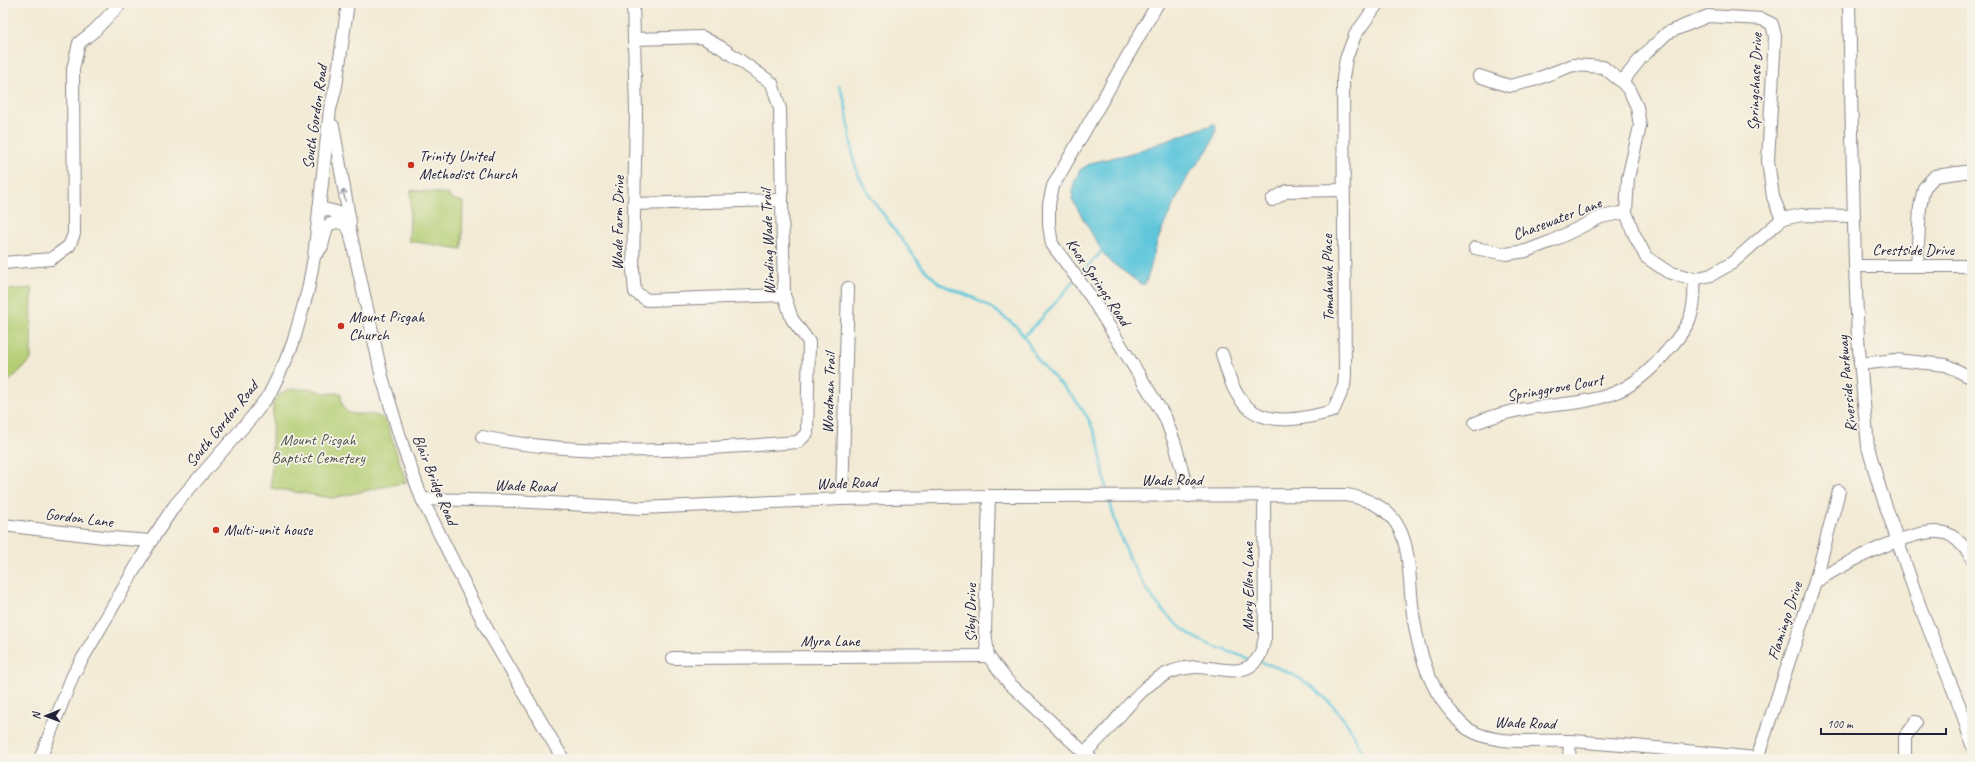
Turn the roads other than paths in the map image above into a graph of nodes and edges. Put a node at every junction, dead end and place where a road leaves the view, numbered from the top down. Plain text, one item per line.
1 (121, 3) edge
2 (348, 3) edge
3 (633, 3) edge
4 (1158, 3) edge
5 (1378, 3) edge
6 (1849, 3) edge
7 (635, 39) junction
8 (1479, 76) dead end
9 (1622, 82) junction
10 (330, 109) junction
11 (1972, 171) edge
12 (1343, 190) junction
13 (782, 200) junction
14 (1272, 200) dead end
15 (634, 204) junction
16 (319, 208) junction
17 (1626, 212) junction
18 (1853, 216) junction
19 (1782, 219) junction
20 (351, 233) junction
21 (1475, 248) dead end
22 (314, 257) junction
23 (3, 263) edge
24 (1917, 265) junction
25 (1855, 266) junction
26 (1972, 266) edge
27 (1694, 279) junction
28 (848, 288) dead end
29 (784, 295) junction
30 (1222, 354) dead end
31 (1860, 364) junction
32 (1972, 378) edge
33 (1475, 423) dead end
34 (482, 437) dead end
35 (1839, 491) dead end
36 (989, 496) junction
37 (1189, 496) junction
38 (1264, 496) junction
39 (422, 499) junction
40 (842, 499) junction
41 (3, 525) edge
42 (1898, 540) junction
43 (151, 541) junction
44 (1972, 557) edge
45 (1815, 582) junction
46 (988, 656) junction
47 (673, 658) dead end
48 (1916, 722) dead end
49 (1570, 741) junction
50 (1972, 745) edge
51 (1088, 755) edge
52 (40, 759) edge
53 (563, 759) edge
54 (1569, 759) edge
55 (1757, 759) edge
56 (1905, 759) edge

1 - 23 street
2 - 10 street, South Gordon Road
3 - 7 street, Wade Farm Drive
4 - 37 street, Knox Springs Road
5 - 12 street, Tomahawk Place
6 - 18 street, Riverside Parkway
7 - 13 street, Winding Wade Trail
7 - 15 street, Wade Farm Drive
8 - 9 street
9 - 17 street
9 - 19 street, Springchase Drive
10 - 16 street, South Gordon Road
20 -> 10 street
11 - 24 street
12 - 14 street
12 - 30 street, Tomahawk Place
13 - 15 street
13 - 29 street, Winding Wade Trail
15 - 29 street, Wade Farm Drive
16 - 20 street, Blair Bridge Road
16 - 22 street, South Gordon Road
17 - 21 street, Chasewater Lane
17 - 27 street
18 - 19 street
18 - 25 street, Riverside Parkway
19 - 27 street
20 - 22 street
20 - 39 street, Blair Bridge Road
22 - 43 street, South Gordon Road
24 - 25 street, Crestside Drive
24 - 26 street, Crestside Drive
25 - 31 street, Riverside Parkway
27 - 33 street, Springgrove Court
28 - 40 street, Woodman Trail
29 - 34 street, Winding Wade Trail
31 - 32 street
31 - 42 street, Riverside Parkway
35 - 45 street, Flamingo Drive
36 - 37 street, Wade Road
36 - 40 street, Wade Road
36 - 46 street, Sibyl Drive
37 - 38 street, Wade Road
38 - 49 street, Wade Road
38 - 51 street, Mary Ellen Lane
39 - 40 street, Wade Road
39 - 53 street, Blair Bridge Road
41 - 43 street, Gordon Lane
42 - 44 street
42 - 45 street
42 - 50 street, Riverside Parkway
43 - 52 street, South Gordon Road
45 - 55 street, Flamingo Drive
46 - 47 street, Myra Lane
46 - 51 street, Sibyl Drive
48 - 56 street
49 - 54 street
49 - 55 street, Wade Road

